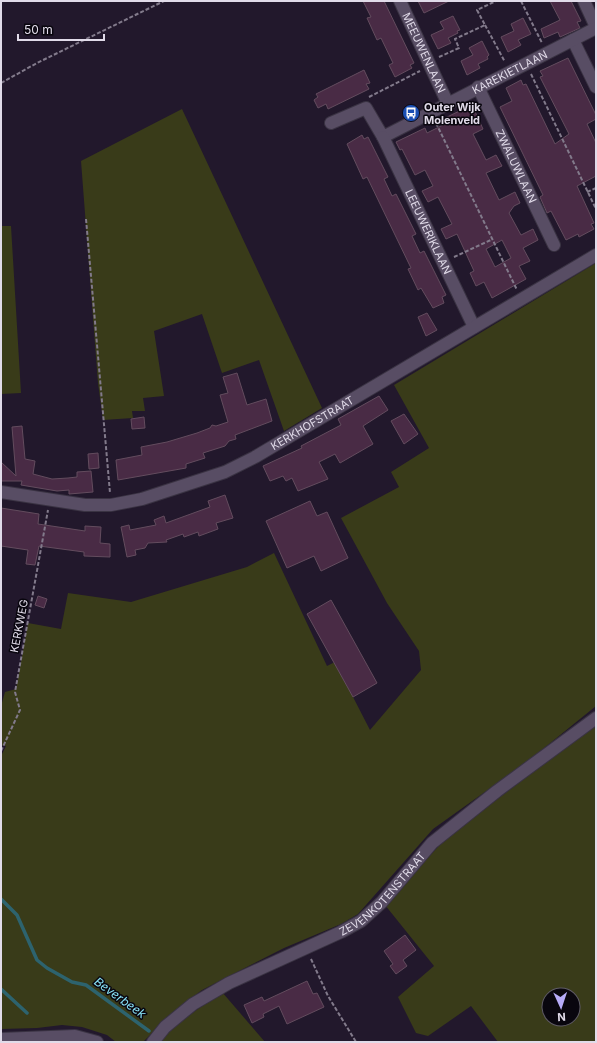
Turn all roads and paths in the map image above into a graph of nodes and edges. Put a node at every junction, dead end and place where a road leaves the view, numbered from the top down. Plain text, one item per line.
1 (164, 1) edge
2 (400, 1) edge
3 (496, 1) edge
4 (521, 1) edge
5 (584, 1) edge
6 (485, 25) junction
7 (596, 28) edge
8 (573, 40) junction
9 (547, 53) junction
10 (526, 63) junction
11 (429, 64) junction
12 (510, 71) junction
13 (1, 83) edge
14 (478, 87) junction
15 (596, 87) edge
16 (448, 104) junction
17 (366, 108) junction
18 (431, 113) junction
19 (331, 123) dead end
20 (383, 137) junction
21 (596, 188) edge
22 (587, 192) junction
23 (596, 208) edge
24 (86, 219) dead end
25 (492, 239) junction
26 (554, 245) dead end
27 (596, 255) edge
28 (443, 262) junction
29 (512, 279) dead end
30 (474, 327) junction
31 (1, 492) edge
32 (50, 499) junction
33 (111, 505) junction
34 (596, 718) edge
35 (2, 745) edge
36 (1, 751) edge
37 (305, 947) junction
38 (1, 1039) edge
39 (98, 1042) edge
40 (153, 1042) edge
41 (356, 1042) edge

1 - 13 path
2 - 11 street, MEEUWENLAAN
3 - 6 path
4 - 9 path
5 - 7 street
6 - 11 path
6 - 12 path
7 - 8 street, KAREKIETLAAN
8 - 9 street, KAREKIETLAAN
8 - 15 street
9 - 10 street, KAREKIETLAAN
10 - 12 street, KAREKIETLAAN
10 - 22 path
11 - 16 street, MEEUWENLAAN
11 - 17 path
12 - 14 street, KAREKIETLAAN
14 - 16 street, KAREKIETLAAN
14 - 26 street, ZWALUWLAAN
16 - 18 street, KAREKIETLAAN
17 - 19 street
17 - 20 street
18 - 20 street, KAREKIETLAAN
18 - 25 path
20 - 28 street, LEEUWERIKLAAN
21 - 22 path
22 - 23 path
24 - 33 path
25 - 28 path
25 - 29 path
27 - 30 street, KERKHOFSTRAAT
28 - 30 street, LEEUWERIKLAAN
30 - 33 street, KERKHOFSTRAAT
31 - 32 street, KERKHOFSTRAAT
32 - 33 street, KERKHOFSTRAAT
32 - 35 path, KERKWEG
34 - 37 street, ZEVENKOTENSTRAAT
35 - 36 path, KERKWEG
37 - 40 street, ZEVENKOTENSTRAAT
37 - 41 path
38 - 39 street

